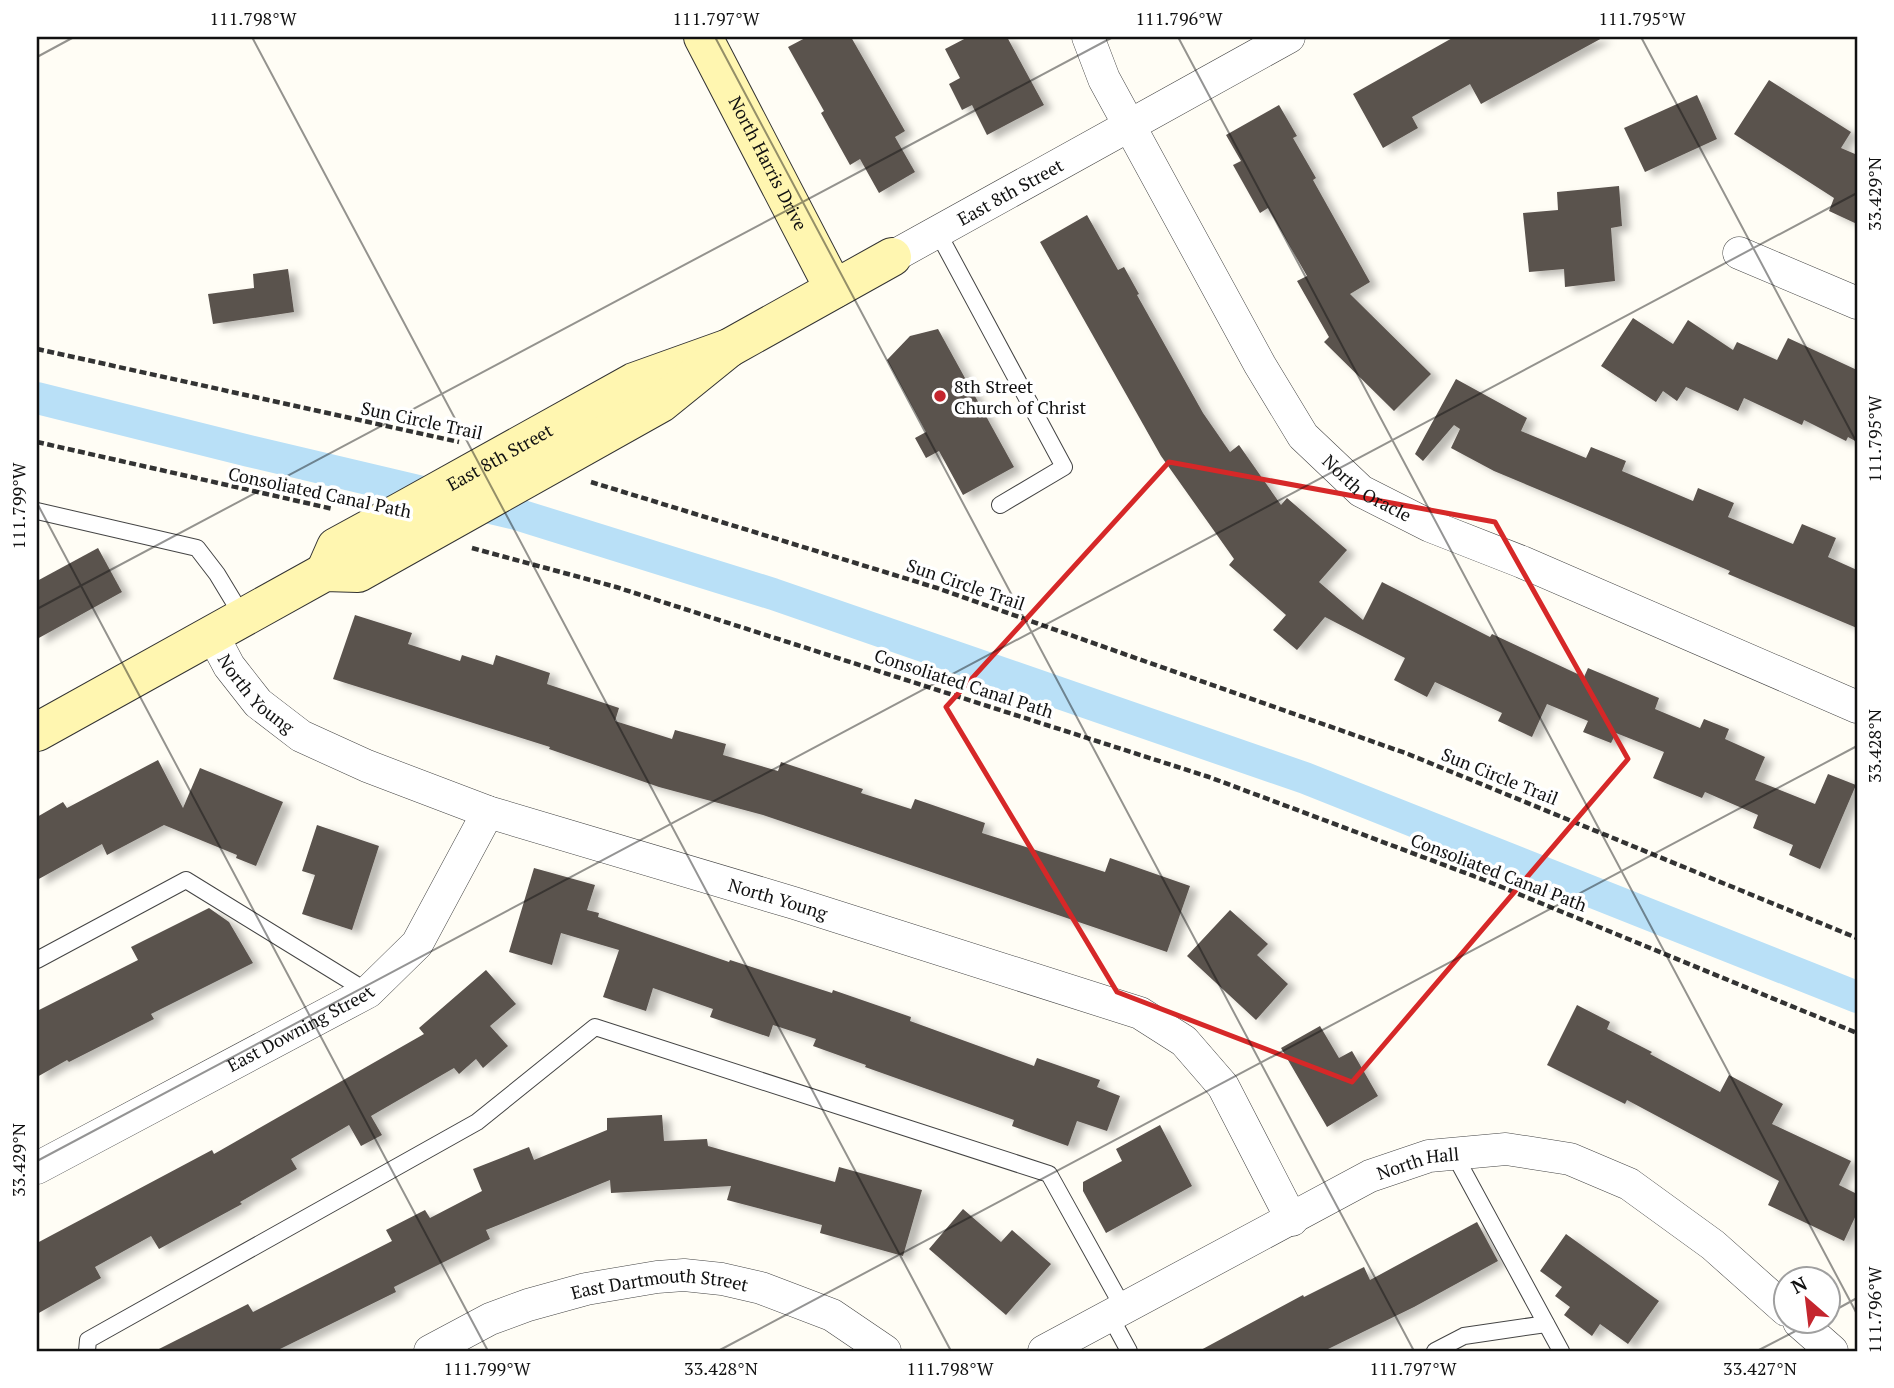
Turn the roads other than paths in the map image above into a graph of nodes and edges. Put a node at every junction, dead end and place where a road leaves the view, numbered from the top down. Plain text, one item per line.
1 (703, 37) edge
2 (1088, 37) edge
3 (1289, 37) edge
4 (1130, 124) junction
5 (937, 231) junction
6 (1739, 253) dead end
7 (892, 257) joint
8 (834, 289) junction
9 (1857, 303) edge
10 (516, 466) junction
11 (1000, 505) dead end
12 (37, 511) edge
13 (428, 521) junction
14 (228, 626) junction
15 (1857, 707) edge
16 (37, 732) edge
17 (488, 812) junction
18 (37, 960) edge
19 (368, 992) junction
20 (1454, 1154) junction
21 (37, 1168) edge
22 (1292, 1220) junction
23 (1772, 1298) edge
24 (1117, 1312) junction
25 (1546, 1324) junction
26 (1816, 1336) edge
27 (87, 1351) edge
28 (430, 1351) edge
29 (885, 1351) edge
30 (1044, 1351) edge
31 (1129, 1351) edge
32 (1435, 1351) edge
33 (1561, 1351) edge
34 (1832, 1351) edge

1 - 8 street, North Harris Drive
2 - 4 street, North Oracle
3 - 4 street, East 8th Street
4 - 5 street, East 8th Street
4 - 15 street, North Oracle
5 - 7 street, East 8th Street
5 - 11 lane
6 - 9 street
7 - 8 street, East 8th Street
8 - 10 street, East 8th Street
10 - 13 street, East 8th Street
10 - 13 street, East 8th Street
12 - 14 lane
13 - 14 street, East 8th Street
14 - 16 street, East 8th Street
14 - 17 street, North Young
17 - 19 street, East Downing Street
17 - 22 street, North Young
18 - 19 lane
19 - 21 street, East Downing Street
20 - 22 street, North Hall
20 - 23 street, North Hall
20 - 25 lane
22 - 24 street, North Hall
24 - 27 lane
24 - 30 street, North Hall
24 - 31 lane
25 - 32 lane
25 - 33 lane
26 - 34 street
28 - 29 street, East Dartmouth Street

